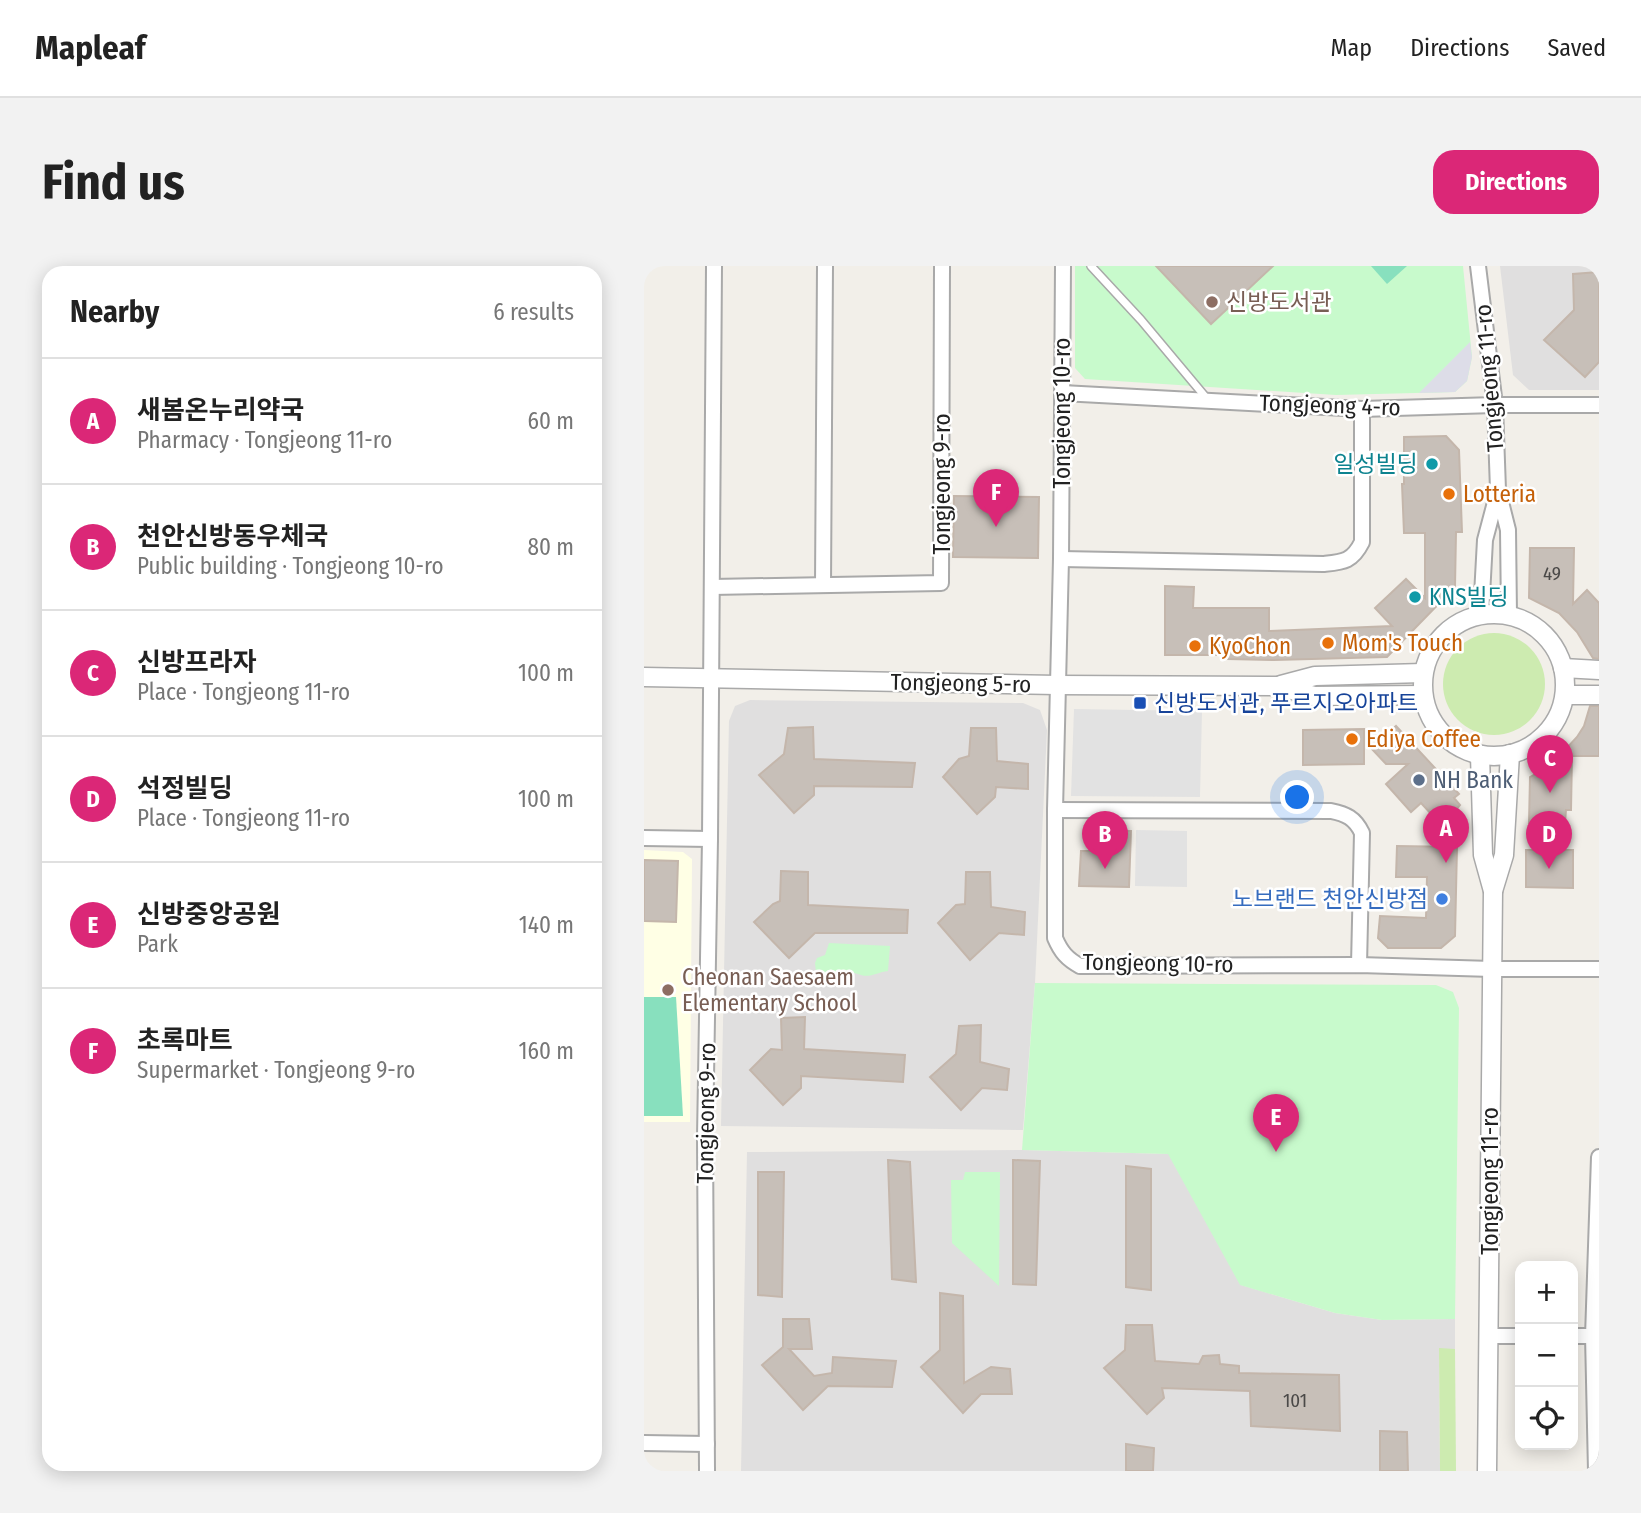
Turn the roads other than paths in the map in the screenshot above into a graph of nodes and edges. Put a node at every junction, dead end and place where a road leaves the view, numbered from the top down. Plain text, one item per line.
1 (714, 266) edge
2 (825, 266) edge
3 (942, 266) edge
4 (1063, 266) edge
5 (1091, 266) edge
6 (1478, 266) edge
7 (1062, 393) junction
8 (1209, 401) junction
9 (1495, 405) junction
10 (1599, 405) edge
11 (1362, 409) junction
12 (1498, 490) junction
13 (1061, 559) junction
14 (823, 585) junction
15 (712, 587) junction
16 (1481, 614) junction
17 (1509, 615) junction
18 (1563, 668) junction
19 (1599, 670) edge
20 (1423, 673) junction
21 (644, 677) edge
22 (711, 678) junction
23 (1057, 685) junction
24 (1278, 686) junction
25 (1423, 695) junction
26 (1565, 695) junction
27 (1599, 695) edge
28 (1480, 754) junction
29 (1510, 754) junction
30 (1055, 810) junction
31 (644, 838) edge
32 (710, 839) junction
33 (1493, 891) junction
34 (1359, 965) junction
35 (1492, 969) junction
36 (1599, 969) edge
37 (1599, 1157) edge
38 (1598, 1216) edge
39 (1489, 1336) junction
40 (1515, 1336) edge
41 (1578, 1336) edge
42 (1596, 1336) edge
43 (644, 1443) edge
44 (707, 1444) junction
45 (1597, 1454) edge
46 (706, 1471) edge
47 (1488, 1471) edge
48 (1596, 1471) edge

1 - 15 street, Tongjeong 9-ro
2 - 14 street
3 - 14 street, Tongjeong 9-ro
4 - 7 street, Tongjeong 10-ro
5 - 8 lane
6 - 9 street, Tongjeong 11-ro
7 - 8 street, Tongjeong 4-ro
7 - 13 street, Tongjeong 10-ro
8 - 11 street, Tongjeong 4-ro
9 - 10 street, Tongjeong 4-ro
9 - 11 street, Tongjeong 4-ro
9 - 12 street, Tongjeong 11-ro
11 - 13 street
12 - 16 street
12 - 17 street
13 - 23 street, Tongjeong 10-ro
14 - 15 street, Tongjeong 9-ro
15 - 22 street, Tongjeong 9-ro
16 - 17 street
16 - 20 street
17 - 18 street
18 - 19 street
18 - 26 street
20 - 24 street
20 - 25 street
21 - 22 street, Tongjeong 5-ro
22 - 23 street, Tongjeong 5-ro
22 - 32 street, Tongjeong 9-ro
23 - 24 street, Tongjeong 5-ro
23 - 30 street, Tongjeong 10-ro
24 - 25 street
25 - 28 street
26 - 27 street
26 - 29 street
28 - 29 street
28 - 33 street
29 - 33 street
30 - 34 street, Tongjeong 10-ro
30 - 34 street
31 - 32 street
32 - 44 street, Tongjeong 9-ro
33 - 35 street, Tongjeong 11-ro
34 - 35 street, Tongjeong 10-ro
35 - 36 street, Tongjeong 10-ro
35 - 39 street, Tongjeong 11-ro
37 - 38 street
38 - 42 street
39 - 40 street
39 - 47 street, Tongjeong 11-ro
41 - 42 street
42 - 45 street
43 - 44 street
44 - 46 street, Tongjeong 9-ro
45 - 48 street

